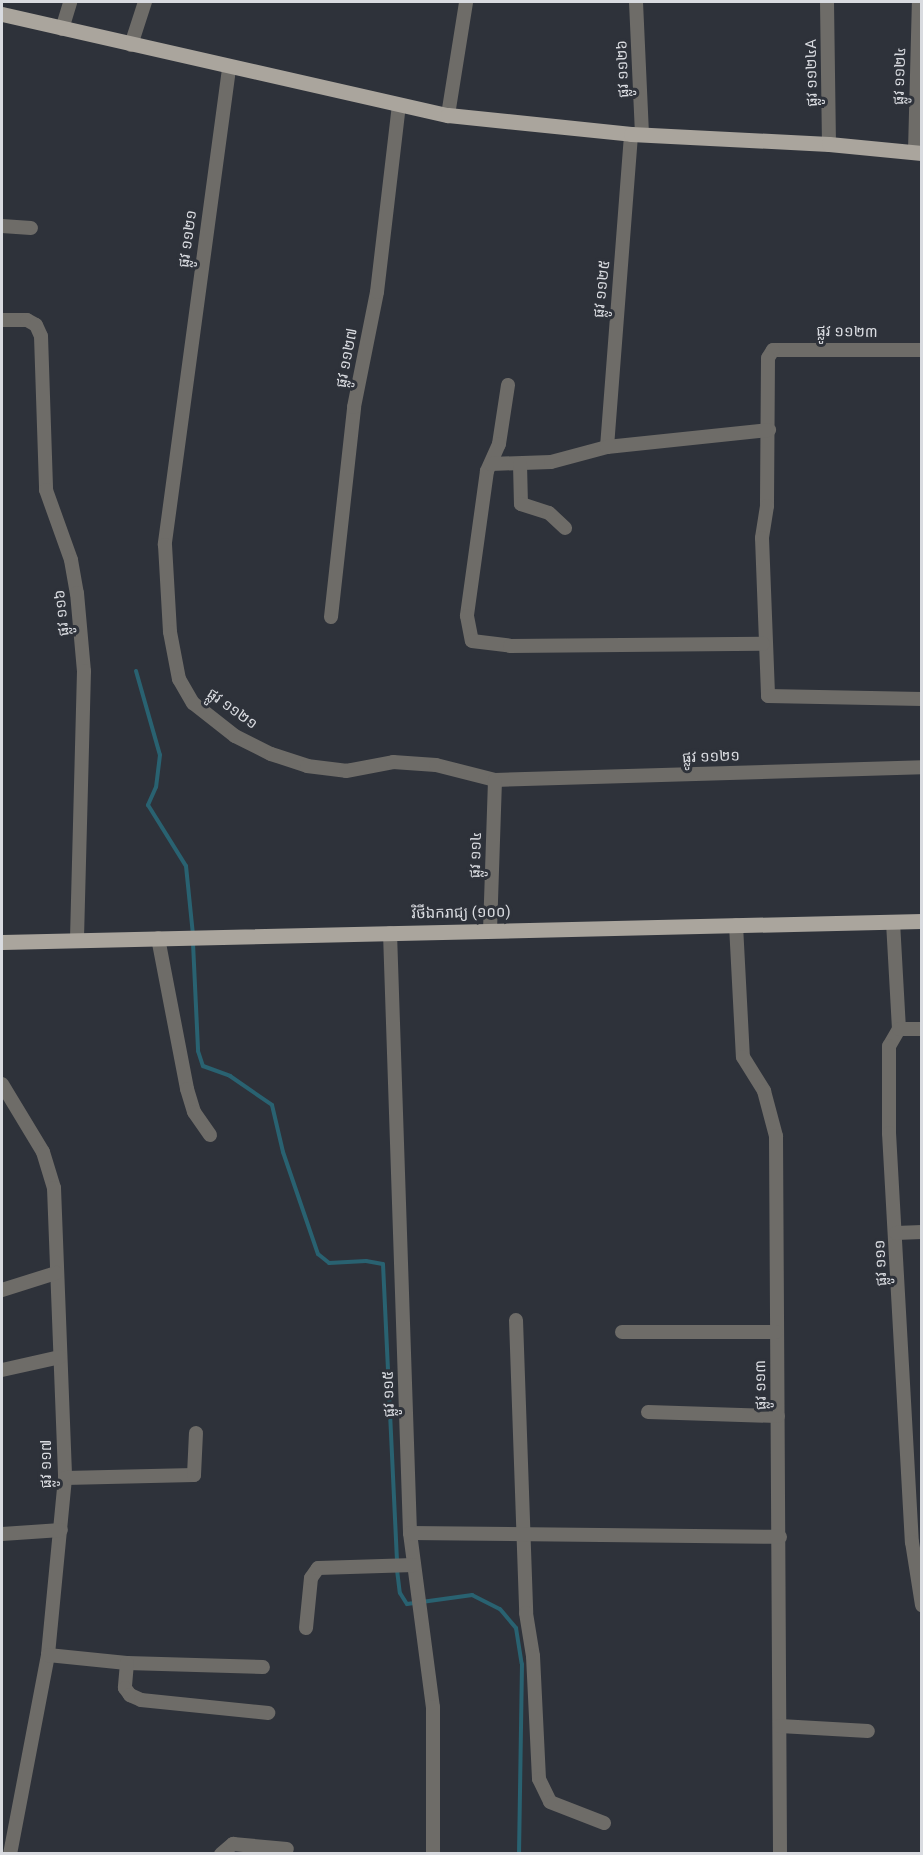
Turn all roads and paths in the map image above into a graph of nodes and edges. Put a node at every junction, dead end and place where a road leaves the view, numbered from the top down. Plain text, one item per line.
1 (70, 2) edge
2 (145, 2) edge
3 (466, 2) edge
4 (636, 2) edge
5 (827, 2) edge
6 (919, 2) edge
7 (2, 14) edge
8 (62, 29) junction
9 (131, 45) junction
10 (229, 69) junction
11 (399, 106) junction
12 (448, 115) junction
13 (636, 134) junction
14 (829, 144) junction
15 (918, 152) edge
16 (2, 226) edge
17 (31, 228) dead end
18 (2, 320) edge
19 (921, 350) edge
20 (508, 385) dead end
21 (769, 430) junction
22 (607, 447) junction
23 (491, 464) junction
24 (520, 464) junction
25 (566, 528) dead end
26 (331, 617) dead end
27 (763, 644) junction
28 (921, 699) edge
29 (921, 767) edge
30 (495, 780) junction
31 (921, 921) edge
32 (893, 922) junction
33 (736, 925) junction
34 (490, 931) junction
35 (390, 933) junction
36 (158, 938) junction
37 (77, 940) junction
38 (2, 942) edge
39 (899, 1029) junction
40 (921, 1029) edge
41 (2, 1084) edge
42 (210, 1135) dead end
43 (921, 1232) edge
44 (896, 1233) junction
45 (56, 1273) junction
46 (2, 1290) edge
47 (516, 1320) dead end
48 (622, 1332) dead end
49 (776, 1332) junction
50 (60, 1357) junction
51 (2, 1370) edge
52 (648, 1412) dead end
53 (778, 1416) junction
54 (196, 1433) dead end
55 (914, 1462) edge
56 (64, 1478) junction
57 (61, 1530) junction
58 (522, 1531) junction
59 (410, 1533) junction
60 (2, 1534) edge
61 (780, 1537) junction
62 (414, 1565) junction
63 (921, 1600) edge
64 (306, 1628) dead end
65 (48, 1655) junction
66 (127, 1663) junction
67 (263, 1667) dead end
68 (268, 1713) dead end
69 (780, 1726) junction
70 (868, 1731) dead end
71 (604, 1822) dead end
72 (287, 1849) dead end
73 (10, 1854) edge
74 (220, 1854) edge
75 (433, 1854) edge
76 (780, 1854) edge

1 - 8 street
2 - 9 street
3 - 12 street
4 - 13 street, ផ្លូវ ១១២៦
5 - 14 street, ផ្លូវ ១១២៤A
6 - 15 street, ផ្លូវ ១១២៤
7 - 8 main road
8 - 9 main road
9 - 10 main road
10 - 11 main road
10 - 30 street, ផ្លូវ ១១២១
11 - 12 main road
11 - 26 street, ផ្លូវ ១១២៧
12 - 13 main road
13 - 14 main road
13 - 22 street, ផ្លូវ ១១២៥
14 - 15 main road
16 - 17 street
18 - 37 street, ផ្លូវ ១១៦
19 - 21 street, ផ្លូវ ១១២៣
20 - 23 street
21 - 22 street
21 - 27 street
22 - 24 street
23 - 24 street
23 - 27 street
24 - 25 street
27 - 28 street
29 - 30 street, ផ្លូវ ១១២១
30 - 34 street, ផ្លូវ ១១៤
31 - 32 main road, វិថីឯករាជ្យ (១០០)
32 - 33 main road, វិថីឯករាជ្យ (១០០)
32 - 39 street, ផ្លូវ ១១១
33 - 34 main road, វិថីឯករាជ្យ (១០០)
33 - 49 street, ផ្លូវ ១១៣
34 - 35 main road, វិថីឯករាជ្យ (១០០)
35 - 36 main road, វិថីឯករាជ្យ (១០០)
35 - 59 street, ផ្លូវ ១១៥
36 - 37 main road, វិថីឯករាជ្យ (១០០)
36 - 42 street
37 - 38 main road, វិថីឯករាជ្យ (១០០)
39 - 40 street
39 - 44 street, ផ្លូវ ១១១
41 - 45 street, ផ្លូវ ១១៧
43 - 44 street
44 - 55 street, ផ្លូវ ១១១
45 - 46 street
45 - 50 street, ផ្លូវ ១១៧
47 - 58 street
48 - 49 street
49 - 53 street, ផ្លូវ ១១៣
50 - 51 street
50 - 56 street, ផ្លូវ ១១៧
52 - 53 street
53 - 61 street, ផ្លូវ ១១៣
54 - 56 street
55 - 63 street, ផ្លូវ ១១១
56 - 57 street, ផ្លូវ ១១៧
57 - 60 street
57 - 65 street, ផ្លូវ ១១៧
58 - 59 street
58 - 61 street
58 - 71 street
59 - 62 street, ផ្លូវ ១១៥
61 - 69 street, ផ្លូវ ១១៣
62 - 64 street
62 - 75 street, ផ្លូវ ១១៥
65 - 66 street
65 - 73 street, ផ្លូវ ១១៧
66 - 67 street
66 - 68 street
69 - 70 street
69 - 76 street, ផ្លូវ ១១៣
72 - 74 street

